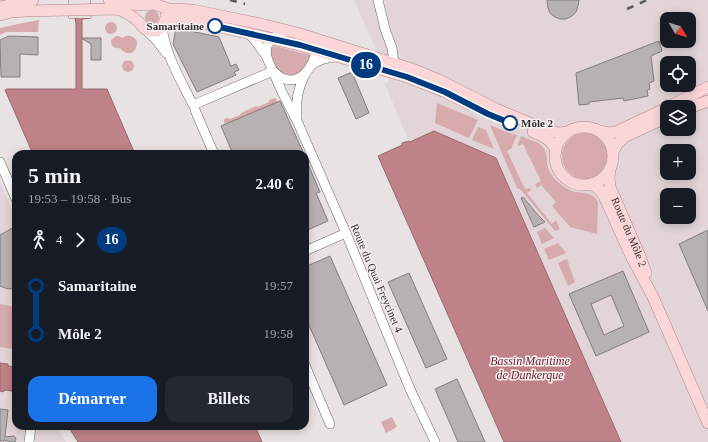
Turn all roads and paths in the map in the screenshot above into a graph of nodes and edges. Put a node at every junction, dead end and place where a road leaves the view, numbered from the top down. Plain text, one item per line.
1 (33, 0) edge
2 (109, 0) edge
3 (378, 0) edge
4 (148, 5) junction
5 (159, 6) junction
6 (0, 7) edge
7 (0, 15) edge
8 (164, 24) junction
9 (143, 27) junction
10 (289, 31) junction
11 (248, 33) junction
12 (272, 38) junction
13 (313, 38) junction
14 (316, 50) junction
15 (353, 56) junction
16 (169, 57) junction
17 (340, 57) junction
18 (267, 58) junction
19 (310, 66) junction
20 (395, 68) junction
21 (273, 72) junction
22 (305, 74) junction
23 (708, 87) edge
24 (682, 100) edge
25 (708, 101) edge
26 (696, 105) edge
27 (194, 108) junction
28 (660, 111) edge
29 (660, 120) edge
30 (298, 123) junction
31 (568, 132) junction
32 (600, 132) junction
33 (212, 150) edge
34 (556, 151) junction
35 (613, 152) junction
36 (0, 162) edge
37 (611, 167) junction
38 (591, 184) junction
39 (12, 189) edge
40 (346, 233) junction
41 (309, 249) edge
42 (653, 297) junction
43 (309, 374) edge
44 (708, 423) edge
45 (330, 424) dead end
46 (30, 430) edge
47 (29, 442) edge
48 (435, 442) edge

1 - 6 main road
2 - 4 main road
3 - 20 street
4 - 5 main road
4 - 9 main road
5 - 8 main road
5 - 10 main road
7 - 9 main road
8 - 9 main road
8 - 11 main road
8 - 16 street
9 - 16 street
10 - 12 street
10 - 13 main road
11 - 12 main road
11 - 18 street, Route du Quai Freycinet 4
12 - 14 main road
12 - 18 street
13 - 14 street
13 - 15 main road
14 - 17 main road
14 - 19 street, Route du Quai Freycinet 4
15 - 17 main road
15 - 20 main road
16 - 27 street
17 - 19 street
18 - 21 street, Route du Quai Freycinet 4
19 - 22 street, Route du Quai Freycinet 4
20 - 31 main road
20 - 34 main road
21 - 22 street
21 - 27 street
21 - 30 street, Route du Quai Freycinet 4
22 - 30 street, Route du Quai Freycinet 4
23 - 24 main road
25 - 26 main road
27 - 33 street
28 - 32 main road
29 - 35 main road
30 - 40 street, Route du Quai Freycinet 4
31 - 32 main road
31 - 34 main road
32 - 35 main road
34 - 38 main road
35 - 37 main road
36 - 39 street
37 - 38 main road
37 - 42 main road, Route du Môle 2
38 - 42 main road, Route du Môle 2
40 - 41 street
40 - 48 street, Route du Quai Freycinet 4
42 - 44 main road, Route du Môle 2
43 - 45 street
46 - 47 street

